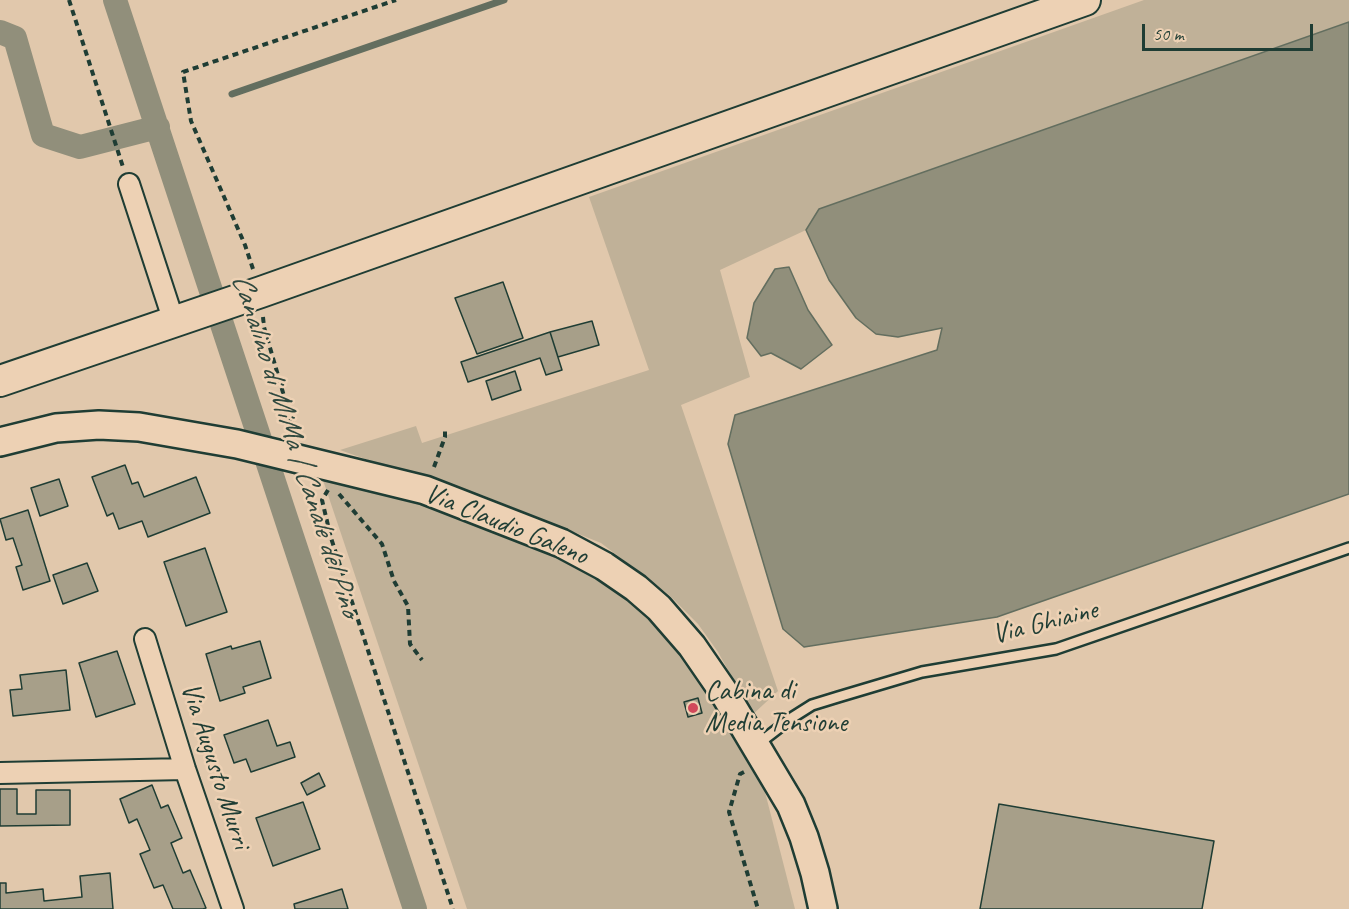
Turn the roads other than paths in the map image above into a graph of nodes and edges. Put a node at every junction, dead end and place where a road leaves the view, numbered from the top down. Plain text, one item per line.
1 (1085, 0) edge
2 (129, 184) dead end
3 (179, 320) junction
4 (0, 381) edge
5 (0, 442) edge
6 (1349, 548) edge
7 (145, 639) dead end
8 (761, 754) junction
9 (185, 769) junction
10 (0, 773) edge
11 (233, 909) edge
12 (823, 909) edge

1 - 3 main road
2 - 3 street
3 - 4 main road
5 - 8 street, Via Claudio Galeno
6 - 8 lane, Via Ghiaine
7 - 9 street, Via Augusto Murri
8 - 12 street, Via Claudio Galeno
9 - 10 street
9 - 11 street, Via Augusto Murri

